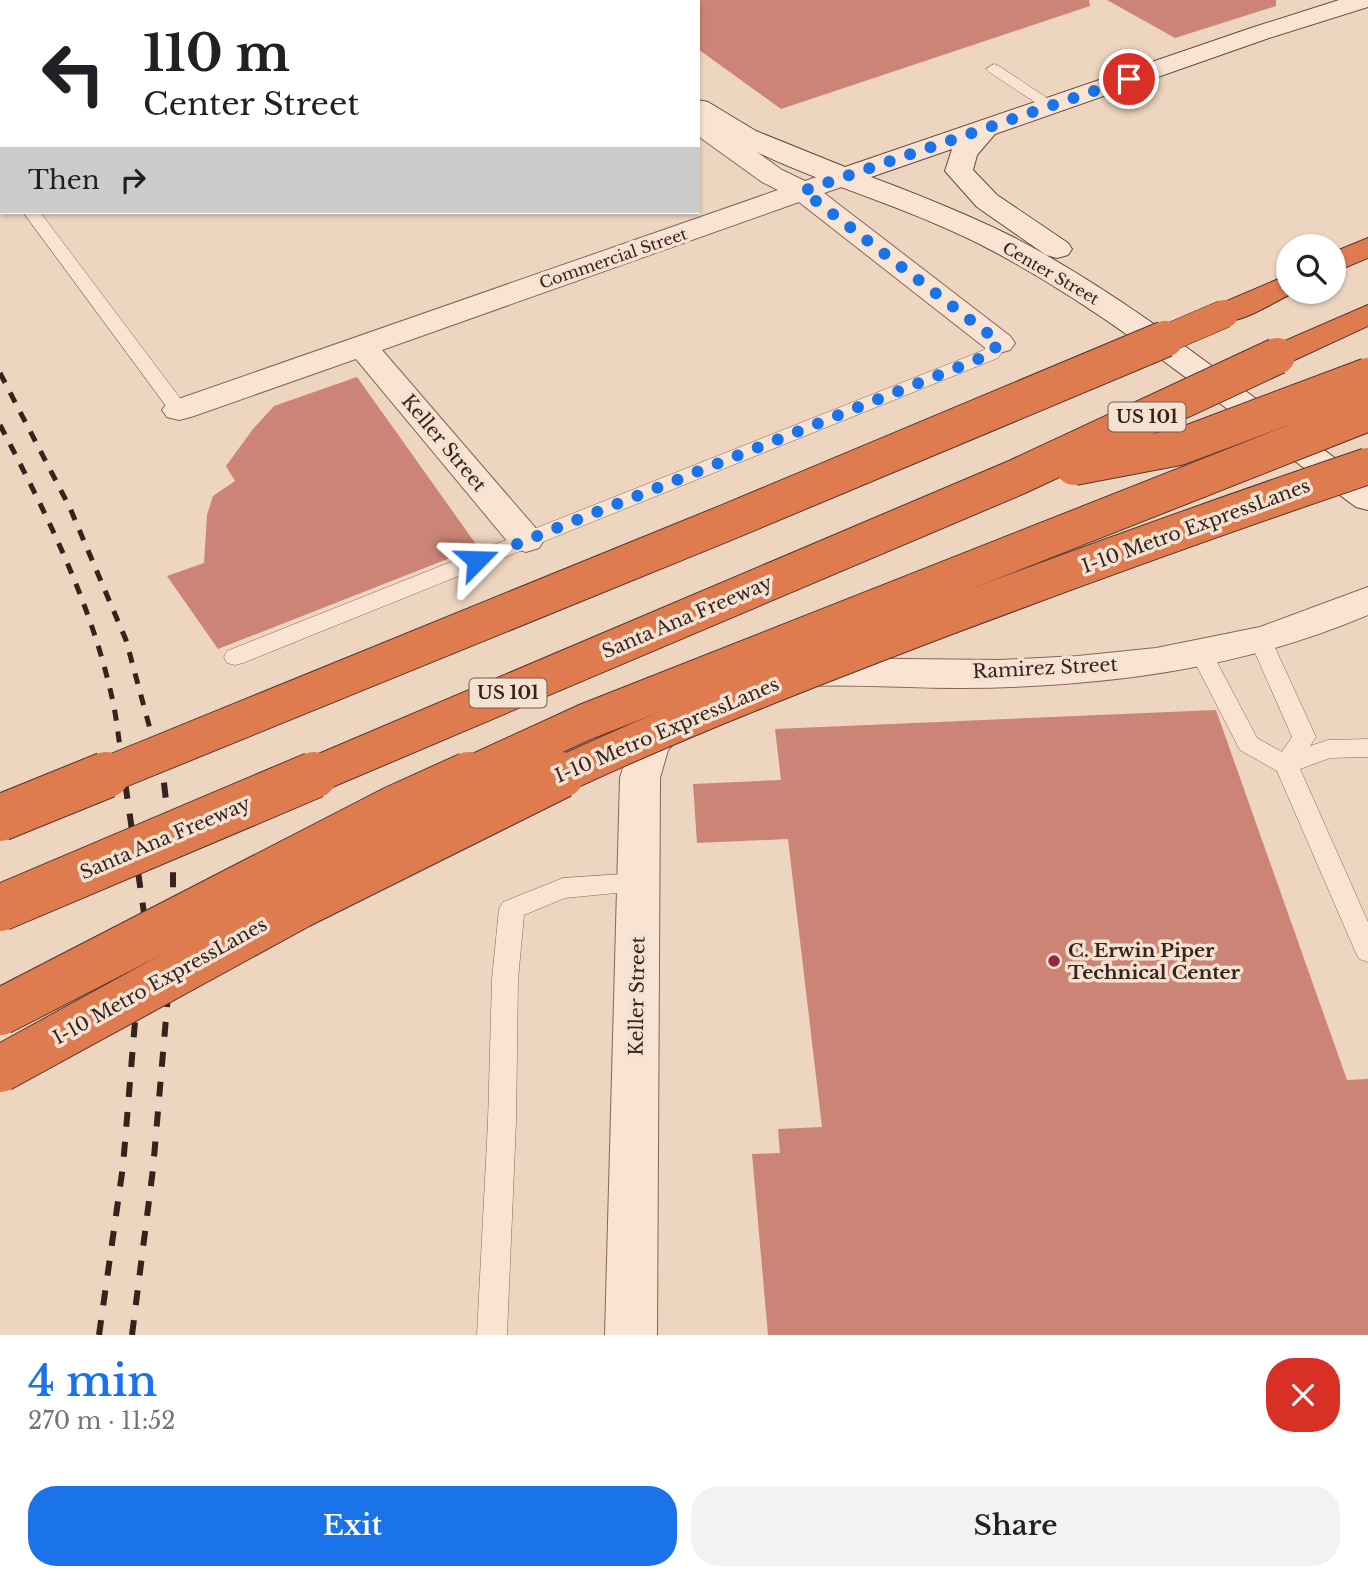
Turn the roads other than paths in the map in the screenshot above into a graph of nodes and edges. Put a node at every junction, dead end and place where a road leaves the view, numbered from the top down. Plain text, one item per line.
1 (1359, 1) edge
2 (995, 69) dead end
3 (1051, 106) junction
4 (700, 109) edge
5 (700, 124) edge
6 (984, 130) junction
7 (846, 176) junction
8 (803, 191) junction
9 (32, 214) edge
10 (1368, 247) edge
11 (1346, 257) edge
12 (1276, 290) edge
13 (1108, 306) junction
14 (1368, 314) edge
15 (999, 342) joint
16 (362, 346) junction
17 (1368, 376) edge
18 (179, 410) joint
19 (1368, 413) edge
20 (1368, 466) edge
21 (1017, 477) junction
22 (1368, 499) edge
23 (526, 540) junction
24 (1368, 600) edge
25 (1260, 639) junction
26 (1201, 653) junction
27 (235, 657) dead end
28 (716, 692) joint
29 (1368, 748) edge
30 (1286, 765) junction
31 (0, 818) edge
32 (639, 883) junction
33 (0, 908) edge
34 (1368, 951) edge
35 (0, 1012) edge
36 (0, 1069) edge
37 (492, 1335) edge
38 (631, 1335) edge

1 - 3 street, Commercial Street
2 - 3 lane
3 - 6 street, Commercial Street
4 - 7 street, Center Street
5 - 8 street
6 - 7 street, Commercial Street
6 - 13 street
7 - 8 street, Commercial Street
7 - 13 street, Center Street
8 - 15 street
8 - 16 street, Commercial Street
9 - 18 lane
10 - 11 highway
12 - 31 highway, bridge
13 - 22 street, Center Street
14 - 21 highway, Santa Ana Freeway / US 101, bridge
15 - 23 lane
16 - 18 street, Commercial Street
16 - 23 street, Keller Street
17 - 21 highway, bridge
19 - 35 highway, I-10 Metro ExpressLanes, bridge
20 - 36 highway, I-10 Metro ExpressLanes, bridge
21 - 33 highway, Santa Ana Freeway / US 101, bridge
23 - 27 lane
24 - 25 street, Ramirez Street
25 - 26 street, Ramirez Street
25 - 30 lane
26 - 28 street, Ramirez Street
26 - 30 lane
28 - 32 street, Keller Street
29 - 30 lane
30 - 34 lane
32 - 37 lane
32 - 38 street, Keller Street

